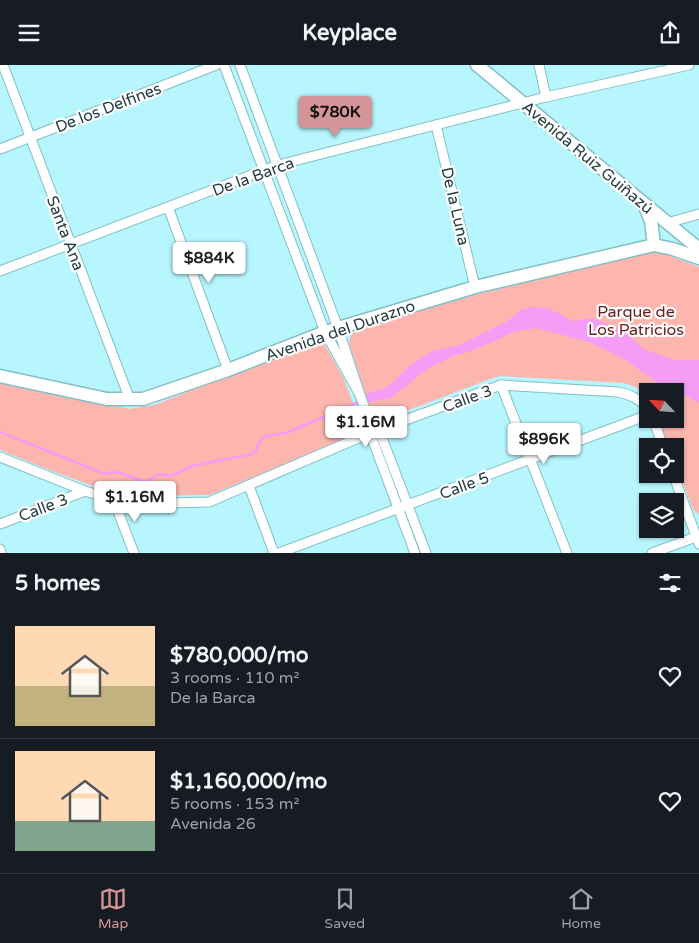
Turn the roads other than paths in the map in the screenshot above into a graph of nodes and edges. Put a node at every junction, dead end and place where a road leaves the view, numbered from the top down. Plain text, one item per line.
1 (3, 65) edge
2 (216, 65) edge
3 (224, 65) edge
4 (240, 65) edge
5 (477, 65) edge
6 (539, 65) edge
7 (689, 65) edge
8 (546, 97) junction
9 (522, 103) junction
10 (436, 125) junction
11 (30, 137) junction
12 (0, 149) edge
13 (278, 165) junction
14 (264, 171) junction
15 (643, 203) junction
16 (168, 207) junction
17 (699, 214) edge
18 (667, 223) junction
19 (70, 243) junction
20 (654, 245) junction
21 (699, 249) edge
22 (699, 258) edge
23 (0, 271) edge
24 (475, 287) junction
25 (338, 328) junction
26 (325, 332) junction
27 (228, 370) junction
28 (0, 376) edge
29 (500, 385) junction
30 (360, 395) junction
31 (130, 400) junction
32 (639, 401) edge
33 (367, 414) junction
34 (639, 419) edge
35 (379, 430) junction
36 (370, 433) junction
37 (0, 457) edge
38 (530, 461) junction
39 (677, 483) edge
40 (249, 486) junction
41 (85, 491) junction
42 (114, 501) junction
43 (408, 506) junction
44 (399, 509) junction
45 (0, 524) edge
46 (695, 525) edge
47 (698, 541) edge
48 (0, 549) edge
49 (1, 553) edge
50 (134, 553) edge
51 (274, 553) edge
52 (279, 553) edge
53 (415, 553) edge
54 (426, 553) edge
55 (566, 553) edge
56 (652, 553) edge

1 - 11 street, Santa Ana
2 - 11 street, De los Delfines
3 - 14 street
4 - 13 street
5 - 9 main road, Avenida Ruiz Guiñazú
6 - 8 street
7 - 8 street, De la Barca
8 - 9 street, De la Barca
9 - 10 street, De la Barca
9 - 15 main road, Avenida Ruiz Guiñazú
10 - 13 street, De la Barca
10 - 24 street, De la Luna
11 - 12 street, De los Delfines
11 - 19 street, Santa Ana
13 - 14 street, De la Barca
13 - 25 street
14 - 16 street, De la Barca
14 - 26 street
15 - 18 main road, Avenida Ruiz Guiñazú
15 - 20 main road
16 - 19 street, De la Barca
16 - 27 street
17 - 18 street
18 - 21 main road, Avenida Ruiz Guiñazú
19 - 23 street, De la Barca
19 - 31 street, Santa Ana
20 - 22 main road
20 - 24 main road, Avenida del Durazno
24 - 25 main road, Avenida del Durazno
25 - 26 main road, Avenida del Durazno
25 - 30 street
26 - 27 main road, Avenida del Durazno
26 - 30 street
27 - 31 main road, Avenida del Durazno
28 - 31 main road, Avenida del Durazno
29 - 32 street, Calle 3
29 - 35 street, Calle 3
29 - 38 street
30 - 33 street
33 - 35 street
33 - 36 street
34 - 38 street, Calle 5
35 - 36 street, Calle 3
35 - 43 street
36 - 40 street, Calle 3
36 - 44 street
37 - 41 street, Calle 3
38 - 43 street, Calle 5
38 - 55 street
39 - 46 street
40 - 42 street, Calle 3
40 - 51 street
41 - 42 street, Calle 3
41 - 45 street, Calle 3
42 - 50 street
43 - 44 street, Calle 5
43 - 54 street
44 - 52 street, Calle 5
44 - 53 street
46 - 47 street
47 - 56 street
48 - 49 street

